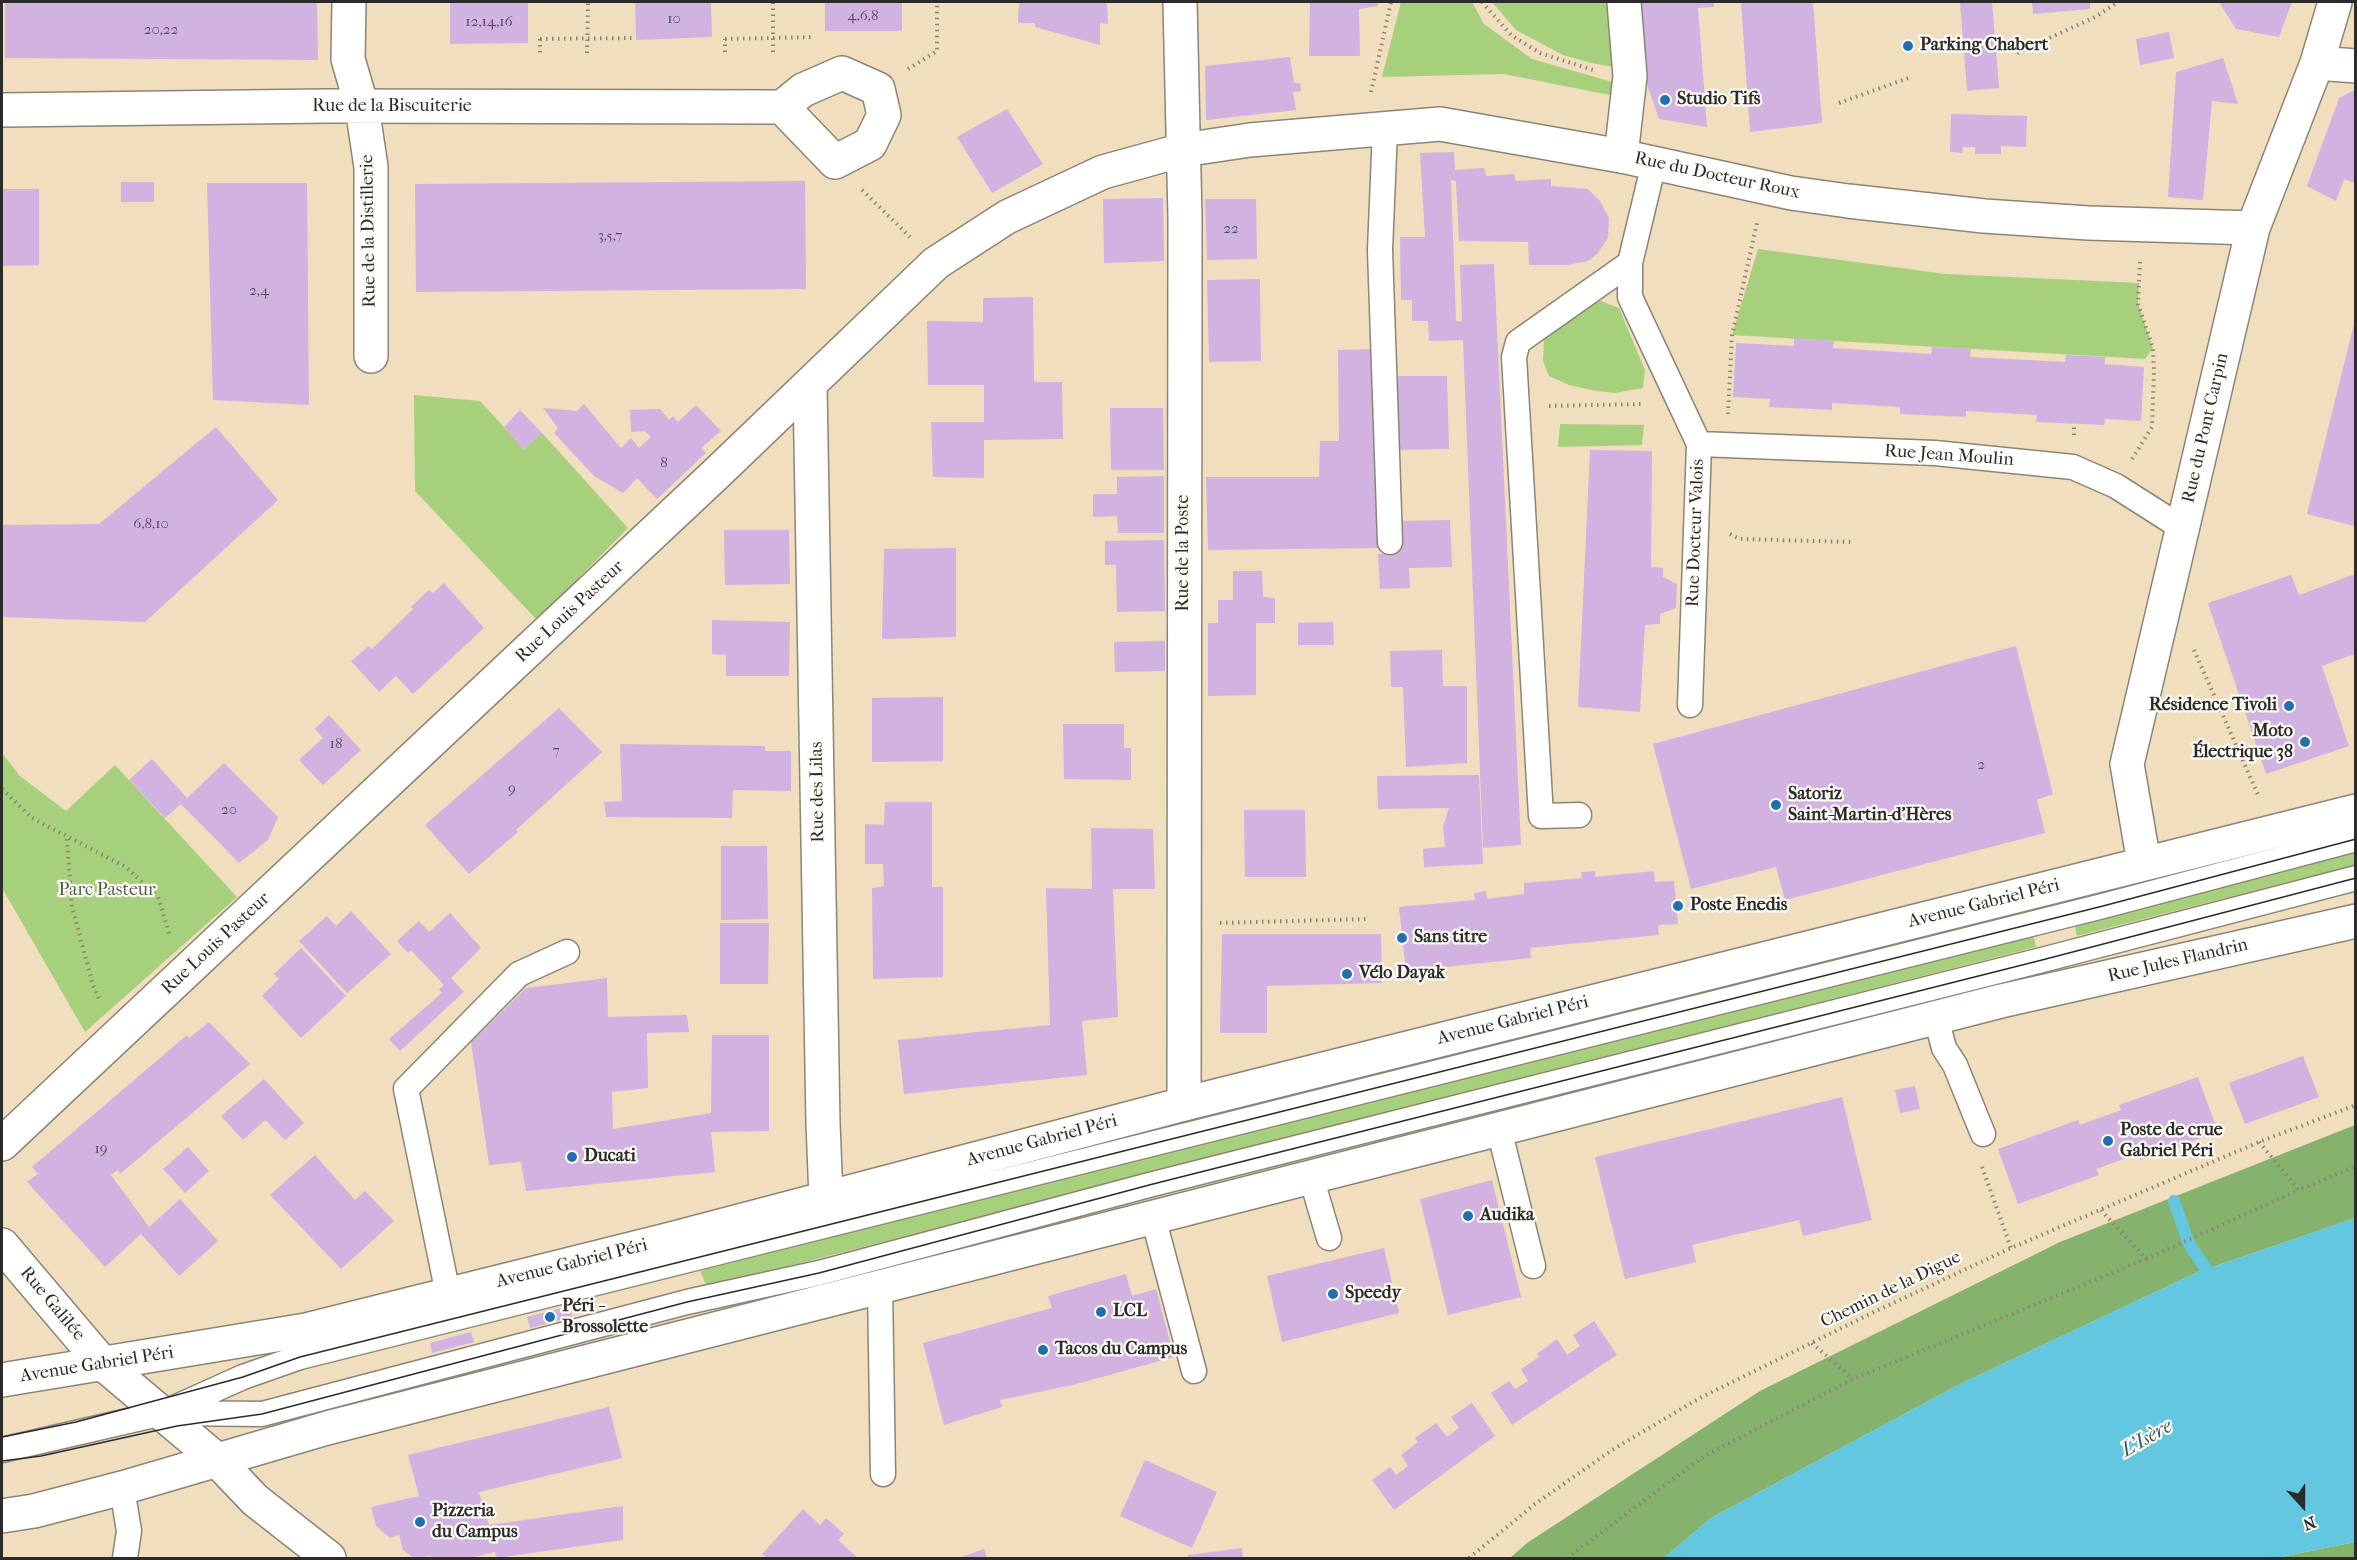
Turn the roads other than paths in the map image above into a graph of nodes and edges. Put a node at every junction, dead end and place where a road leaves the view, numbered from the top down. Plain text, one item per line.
1 (349, 2) edge
2 (1180, 2) edge
3 (1624, 2) edge
4 (2335, 2) edge
5 (2317, 63) junction
6 (2355, 66) edge
7 (362, 107) junction
8 (782, 107) junction
9 (2, 110) edge
10 (1374, 131) junction
11 (1183, 150) junction
12 (1621, 156) junction
13 (1653, 163) junction
14 (2253, 228) junction
15 (1630, 263) junction
16 (371, 356) dead end
17 (810, 386) junction
18 (1699, 444) junction
19 (2182, 528) junction
20 (1390, 542) dead end
21 (1690, 705) dead end
22 (2355, 811) edge
23 (1579, 815) dead end
24 (2355, 839) edge
25 (2144, 863) junction
26 (2355, 878) edge
27 (2355, 921) edge
28 (567, 952) dead end
29 (2020, 965) joint
30 (1936, 1018) junction
31 (1185, 1104) junction
32 (1499, 1129) junction
33 (1983, 1134) dead end
34 (2, 1144) edge
35 (1311, 1177) junction
36 (826, 1198) junction
37 (1153, 1217) junction
38 (1329, 1238) dead end
39 (2, 1245) edge
40 (1533, 1266) dead end
41 (880, 1287) junction
42 (448, 1294) junction
43 (102, 1363) junction
44 (1194, 1371) dead end
45 (2, 1380) edge
46 (163, 1413) junction
47 (2, 1450) edge
48 (216, 1459) junction
49 (883, 1474) dead end
50 (122, 1488) junction
51 (2, 1516) edge
52 (125, 1558) edge
53 (329, 1558) edge

1 - 7 street, Rue de la Distillerie
2 - 11 street, Rue de la Poste
3 - 12 street
4 - 5 street, Rue du Pont Carpin
5 - 6 street
5 - 14 street, Rue du Pont Carpin
7 - 8 street, Rue de la Biscuiterie
7 - 9 street, Rue de la Biscuiterie
7 - 16 street, Rue de la Distillerie
8 - 8 street
10 - 11 street, Rue du Docteur Roux
10 - 12 street, Rue du Docteur Roux
10 - 20 lane
11 - 17 street, Rue Louis Pasteur
11 - 31 street, Rue de la Poste
12 - 13 street, Rue du Docteur Roux
13 - 14 street, Rue du Docteur Roux
13 - 15 lane, Rue Docteur Valois
14 - 19 street, Rue du Pont Carpin
15 - 18 lane, Rue Docteur Valois
15 - 23 lane
17 - 34 street, Rue Louis Pasteur
17 - 36 street, Rue des Lilas
18 - 19 lane, Rue Jean Moulin
18 - 21 lane, Rue Docteur Valois
19 - 25 street, Rue du Pont Carpin
22 - 25 street
24 - 46 lane, Avenue Gabriel Péri
25 - 31 street, Avenue Gabriel Péri
26 - 29 lane, Rue Jules Flandrin
27 - 30 street, Rue Jules Flandrin
28 - 42 lane
29 - 46 lane, Avenue Gabriel Péri
30 - 32 street
30 - 33 lane
31 - 36 street, Avenue Gabriel Péri
32 - 35 street
32 - 40 lane
35 - 37 street
35 - 38 lane
36 - 42 street, Avenue Gabriel Péri
37 - 41 street
37 - 44 lane
39 - 43 street, Rue Galilée
41 - 48 street
41 - 49 lane
42 - 43 street, Avenue Gabriel Péri
43 - 45 street, Avenue Gabriel Péri
43 - 46 street, Rue Galilée
46 - 47 lane, Avenue Gabriel Péri
46 - 48 street, Rue Galilée
48 - 50 street
48 - 53 street, Rue Galilée
50 - 51 street
50 - 52 lane

